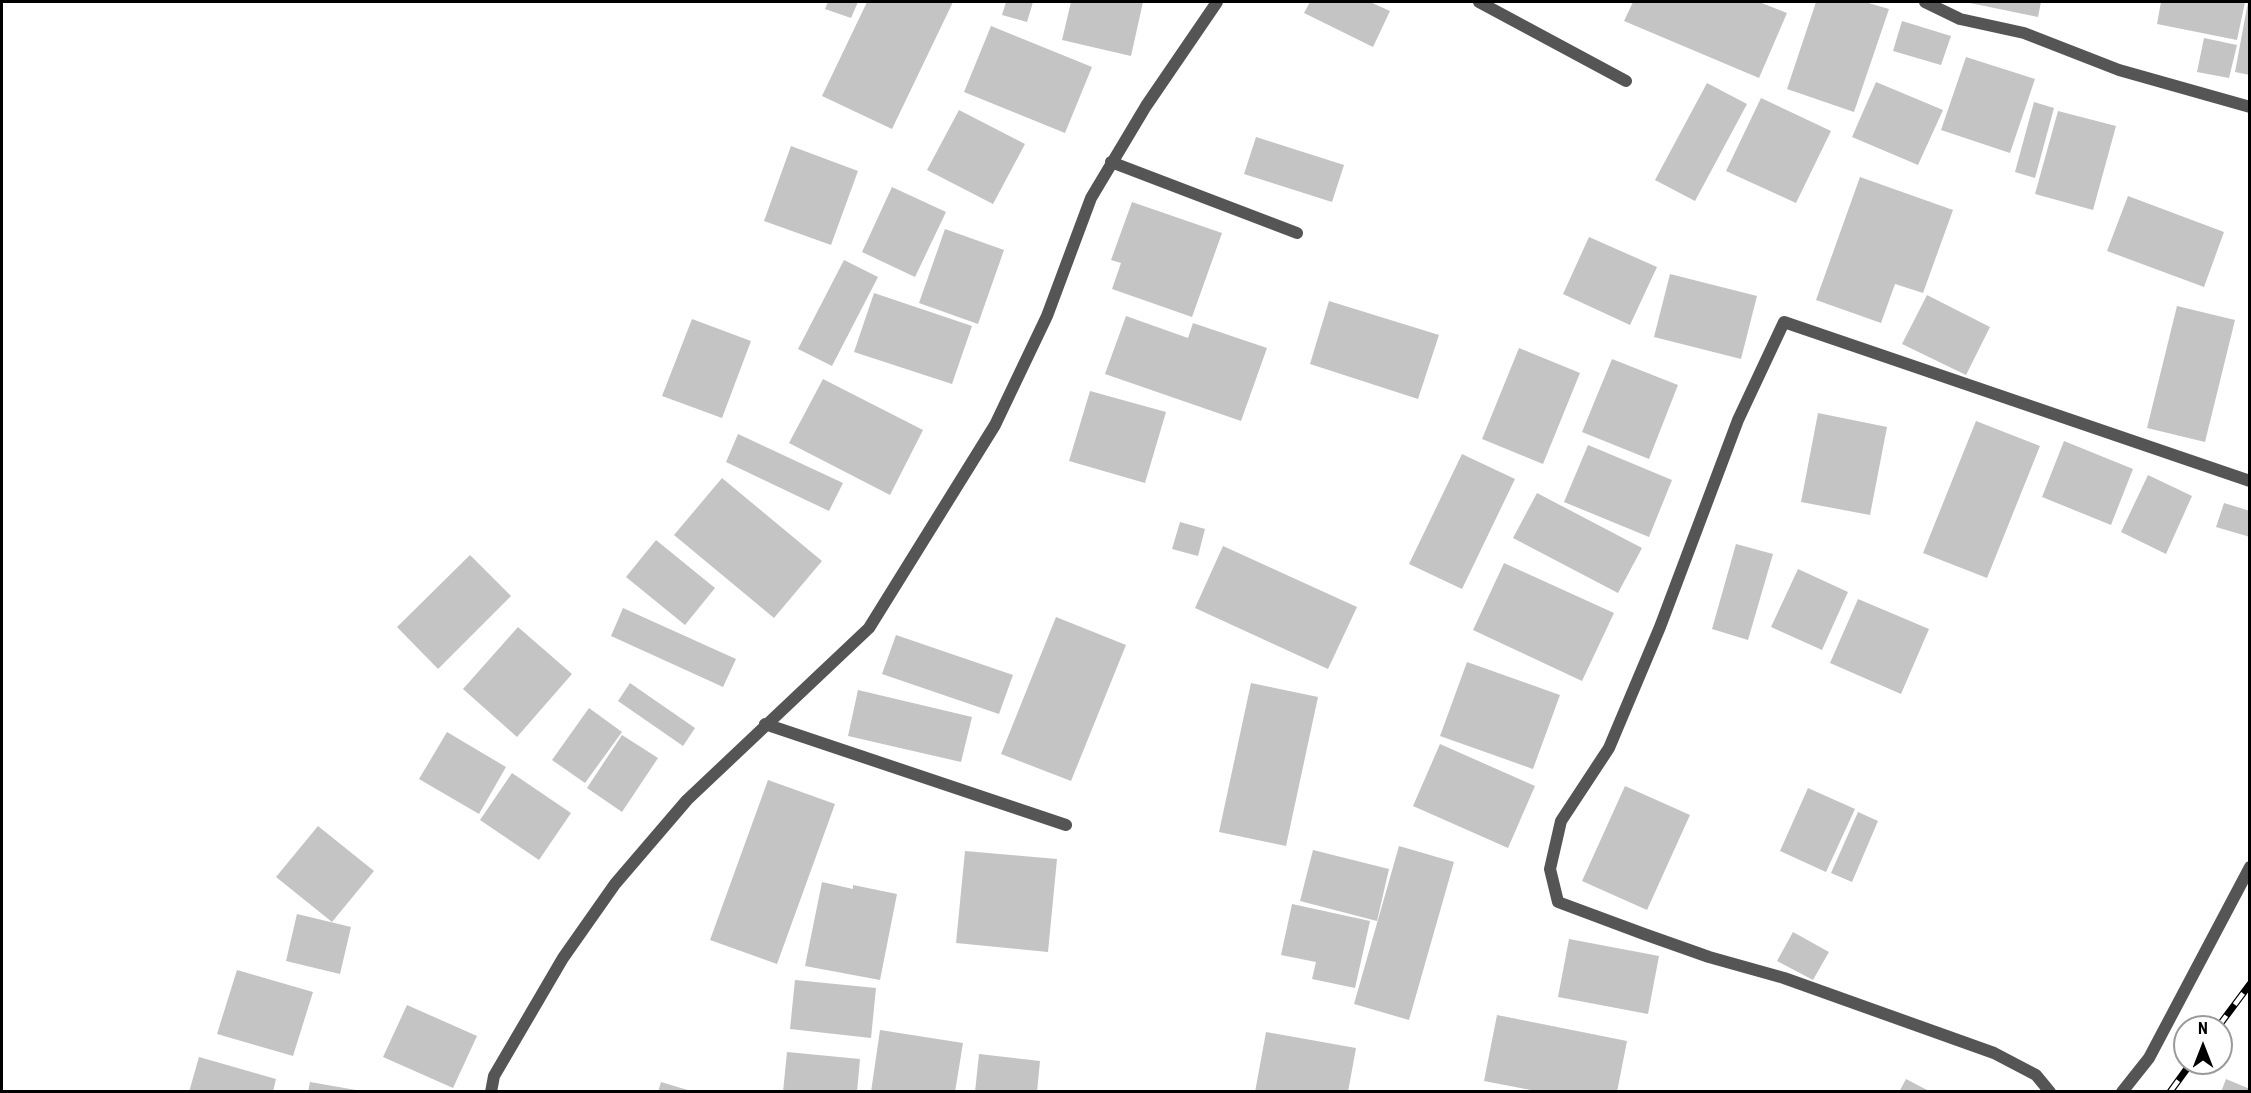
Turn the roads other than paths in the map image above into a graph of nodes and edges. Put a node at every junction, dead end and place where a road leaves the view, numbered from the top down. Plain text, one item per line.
1 (1217, 2) edge
2 (1479, 2) edge
3 (1925, 2) edge
4 (1626, 81) dead end
5 (2250, 106) edge
6 (1112, 162) junction
7 (1297, 233) dead end
8 (2250, 481) edge
9 (765, 724) junction
10 (1066, 825) dead end
11 (2250, 867) edge
12 (491, 1092) edge
13 (2050, 1092) edge
14 (2122, 1092) edge

1 - 6 street
2 - 4 street
3 - 5 street
6 - 7 street
6 - 9 street
8 - 13 street
9 - 10 street
9 - 12 street
11 - 14 street

